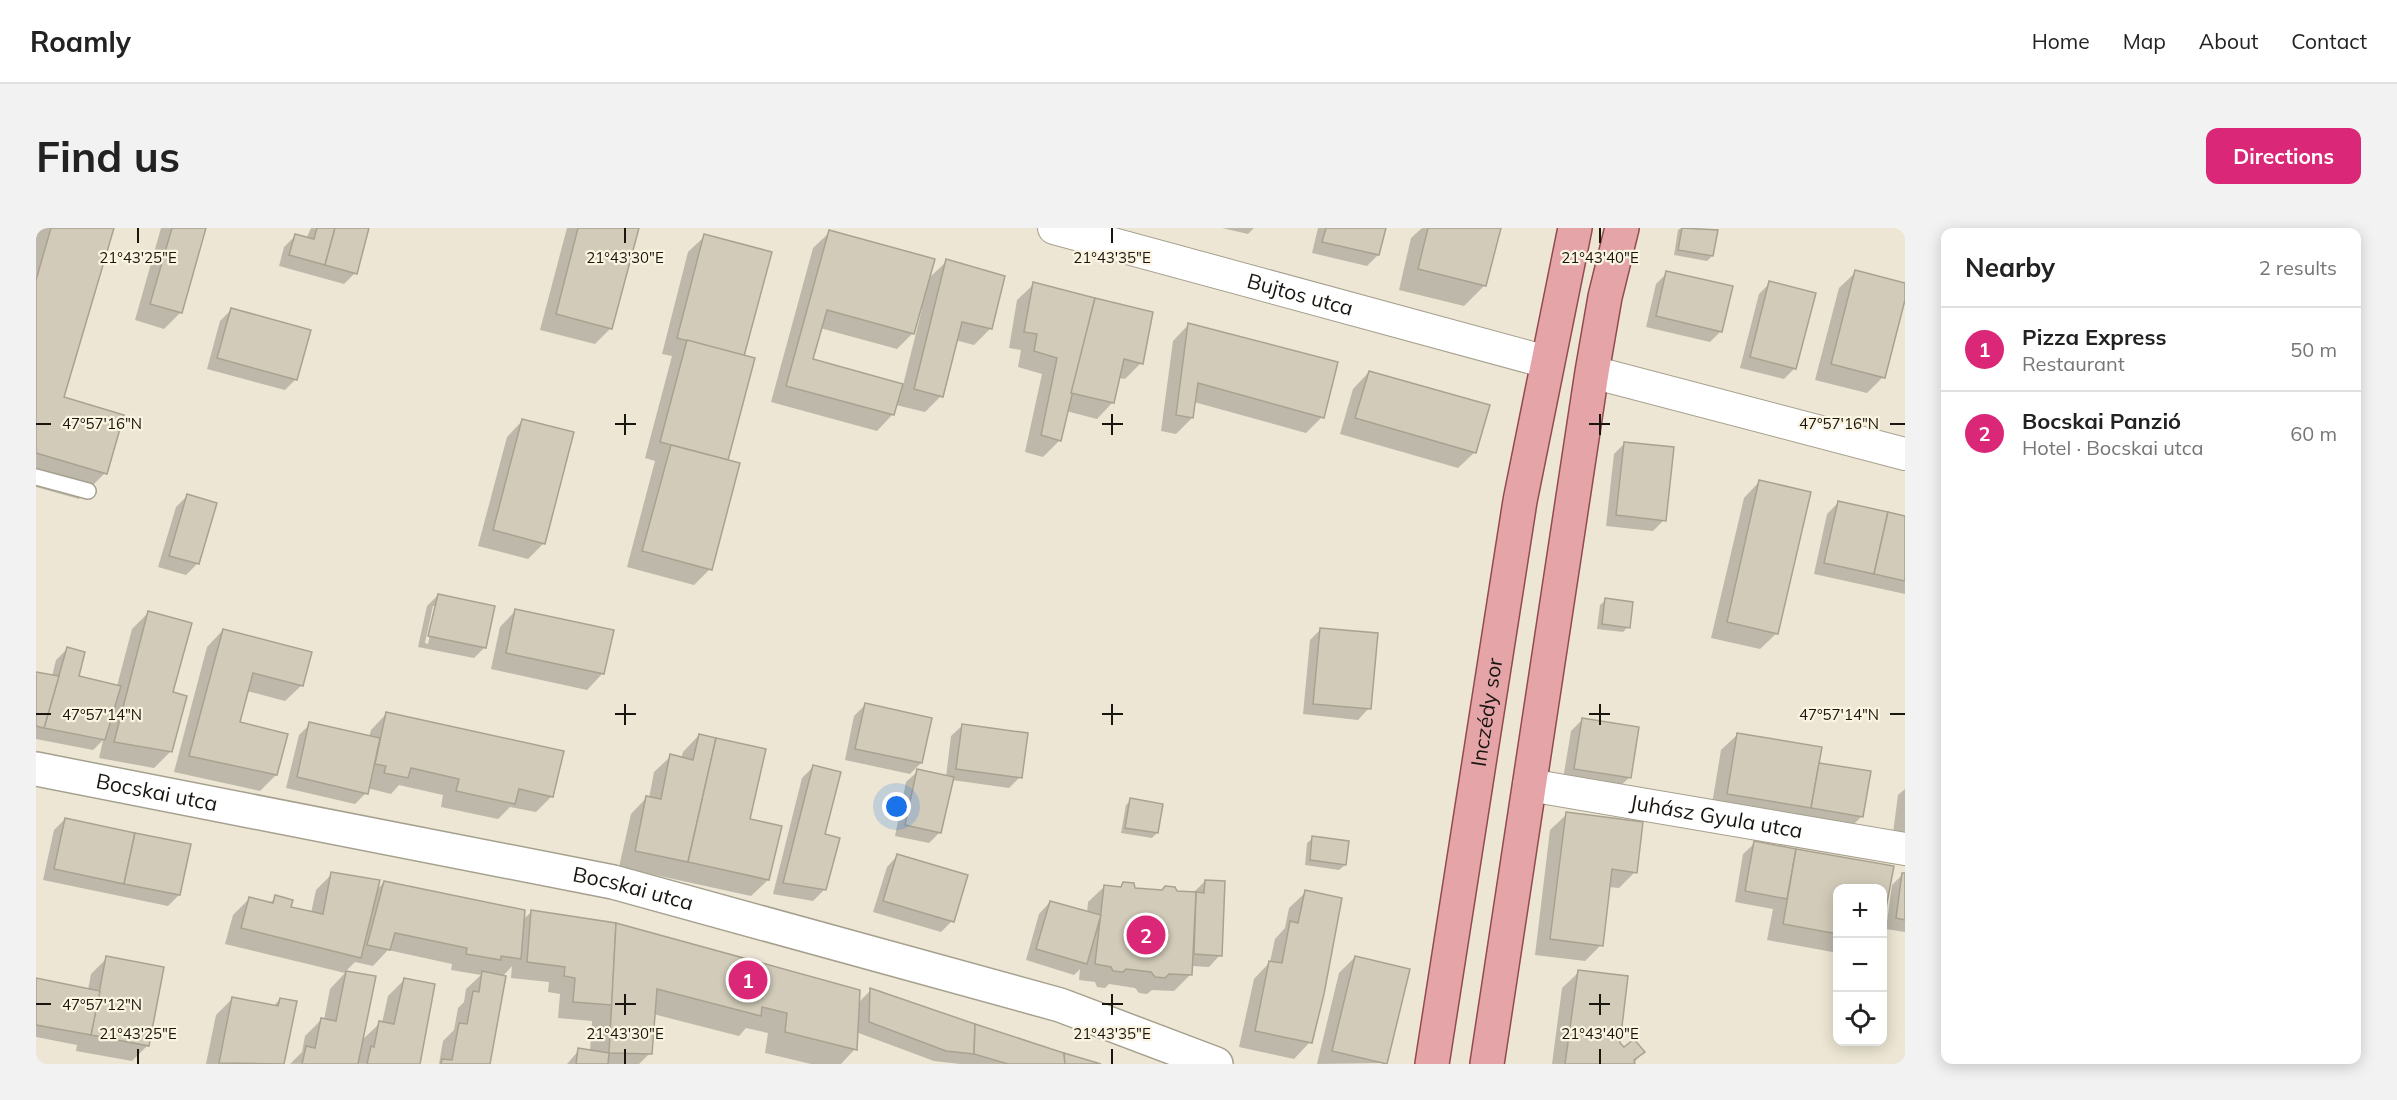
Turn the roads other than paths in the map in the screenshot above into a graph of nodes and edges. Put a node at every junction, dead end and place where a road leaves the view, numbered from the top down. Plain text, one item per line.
1 (1054, 228) edge
2 (1575, 228) edge
3 (1623, 228) edge
4 (1547, 362) junction
5 (1592, 372) junction
6 (1905, 454) edge
7 (36, 477) edge
8 (88, 491) dead end
9 (36, 769) edge
10 (1528, 785) junction
11 (1905, 849) edge
12 (1216, 1064) edge
13 (1432, 1064) edge
14 (1487, 1064) edge

1 - 4 street, Bujtos utca
2 - 4 main road, Inczédy sor
3 - 5 main road
4 - 13 main road, Inczédy sor
5 - 6 street
5 - 10 main road
7 - 8 lane
9 - 12 street, Bocskai utca
10 - 11 street, Juhász Gyula utca
10 - 14 main road

